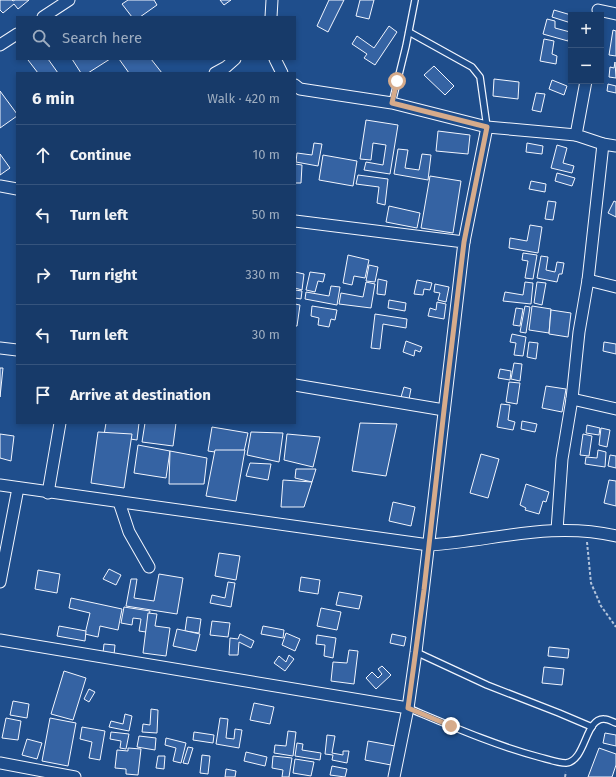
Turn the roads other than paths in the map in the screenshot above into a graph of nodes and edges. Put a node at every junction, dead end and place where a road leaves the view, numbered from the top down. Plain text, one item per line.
1 (69, 0) edge
2 (272, 0) edge
3 (415, 0) edge
4 (598, 8) edge
5 (616, 14) edge
6 (269, 15) edge
7 (45, 16) edge
8 (409, 32) junction
9 (16, 35) edge
10 (0, 44) edge
11 (234, 60) edge
12 (276, 60) edge
13 (217, 72) edge
14 (282, 72) edge
15 (585, 84) edge
16 (296, 88) edge
17 (392, 103) junction
18 (487, 127) junction
19 (576, 135) junction
20 (603, 144) junction
21 (616, 146) edge
22 (0, 186) edge
23 (16, 189) edge
24 (296, 221) edge
25 (464, 242) junction
26 (588, 280) junction
27 (616, 287) edge
28 (0, 348) edge
29 (16, 350) edge
30 (296, 385) edge
31 (572, 399) junction
32 (616, 409) edge
33 (444, 410) junction
34 (60, 424) edge
35 (0, 486) edge
36 (18, 488) junction
37 (48, 493) junction
38 (119, 502) junction
39 (557, 530) junction
40 (616, 536) edge
41 (428, 545) junction
42 (149, 567) dead end
43 (0, 582) edge
44 (0, 640) edge
45 (416, 652) junction
46 (408, 708) junction
47 (616, 723) edge
48 (592, 727) junction
49 (0, 763) edge
50 (75, 777) edge
51 (394, 777) edge

1 - 7 street
2 - 6 street
3 - 8 lane
4 - 5 street
8 - 17 lane
8 - 18 lane
9 - 10 street
11 - 13 street
12 - 14 street
15 - 19 street
16 - 17 street
17 - 18 street
18 - 19 street
18 - 25 street
19 - 20 street
20 - 21 street
20 - 26 street
22 - 23 street
24 - 25 street
25 - 33 street
26 - 27 street
26 - 31 street
28 - 29 street
30 - 33 street
31 - 32 street
31 - 39 street
33 - 41 street
34 - 37 street
35 - 36 street
36 - 37 street
36 - 43 street
37 - 38 street
38 - 41 street
38 - 42 street
39 - 40 street
39 - 41 street
41 - 45 street
44 - 46 street
45 - 46 street
45 - 48 lane
46 - 48 lane
46 - 51 street
47 - 48 lane
49 - 50 street

